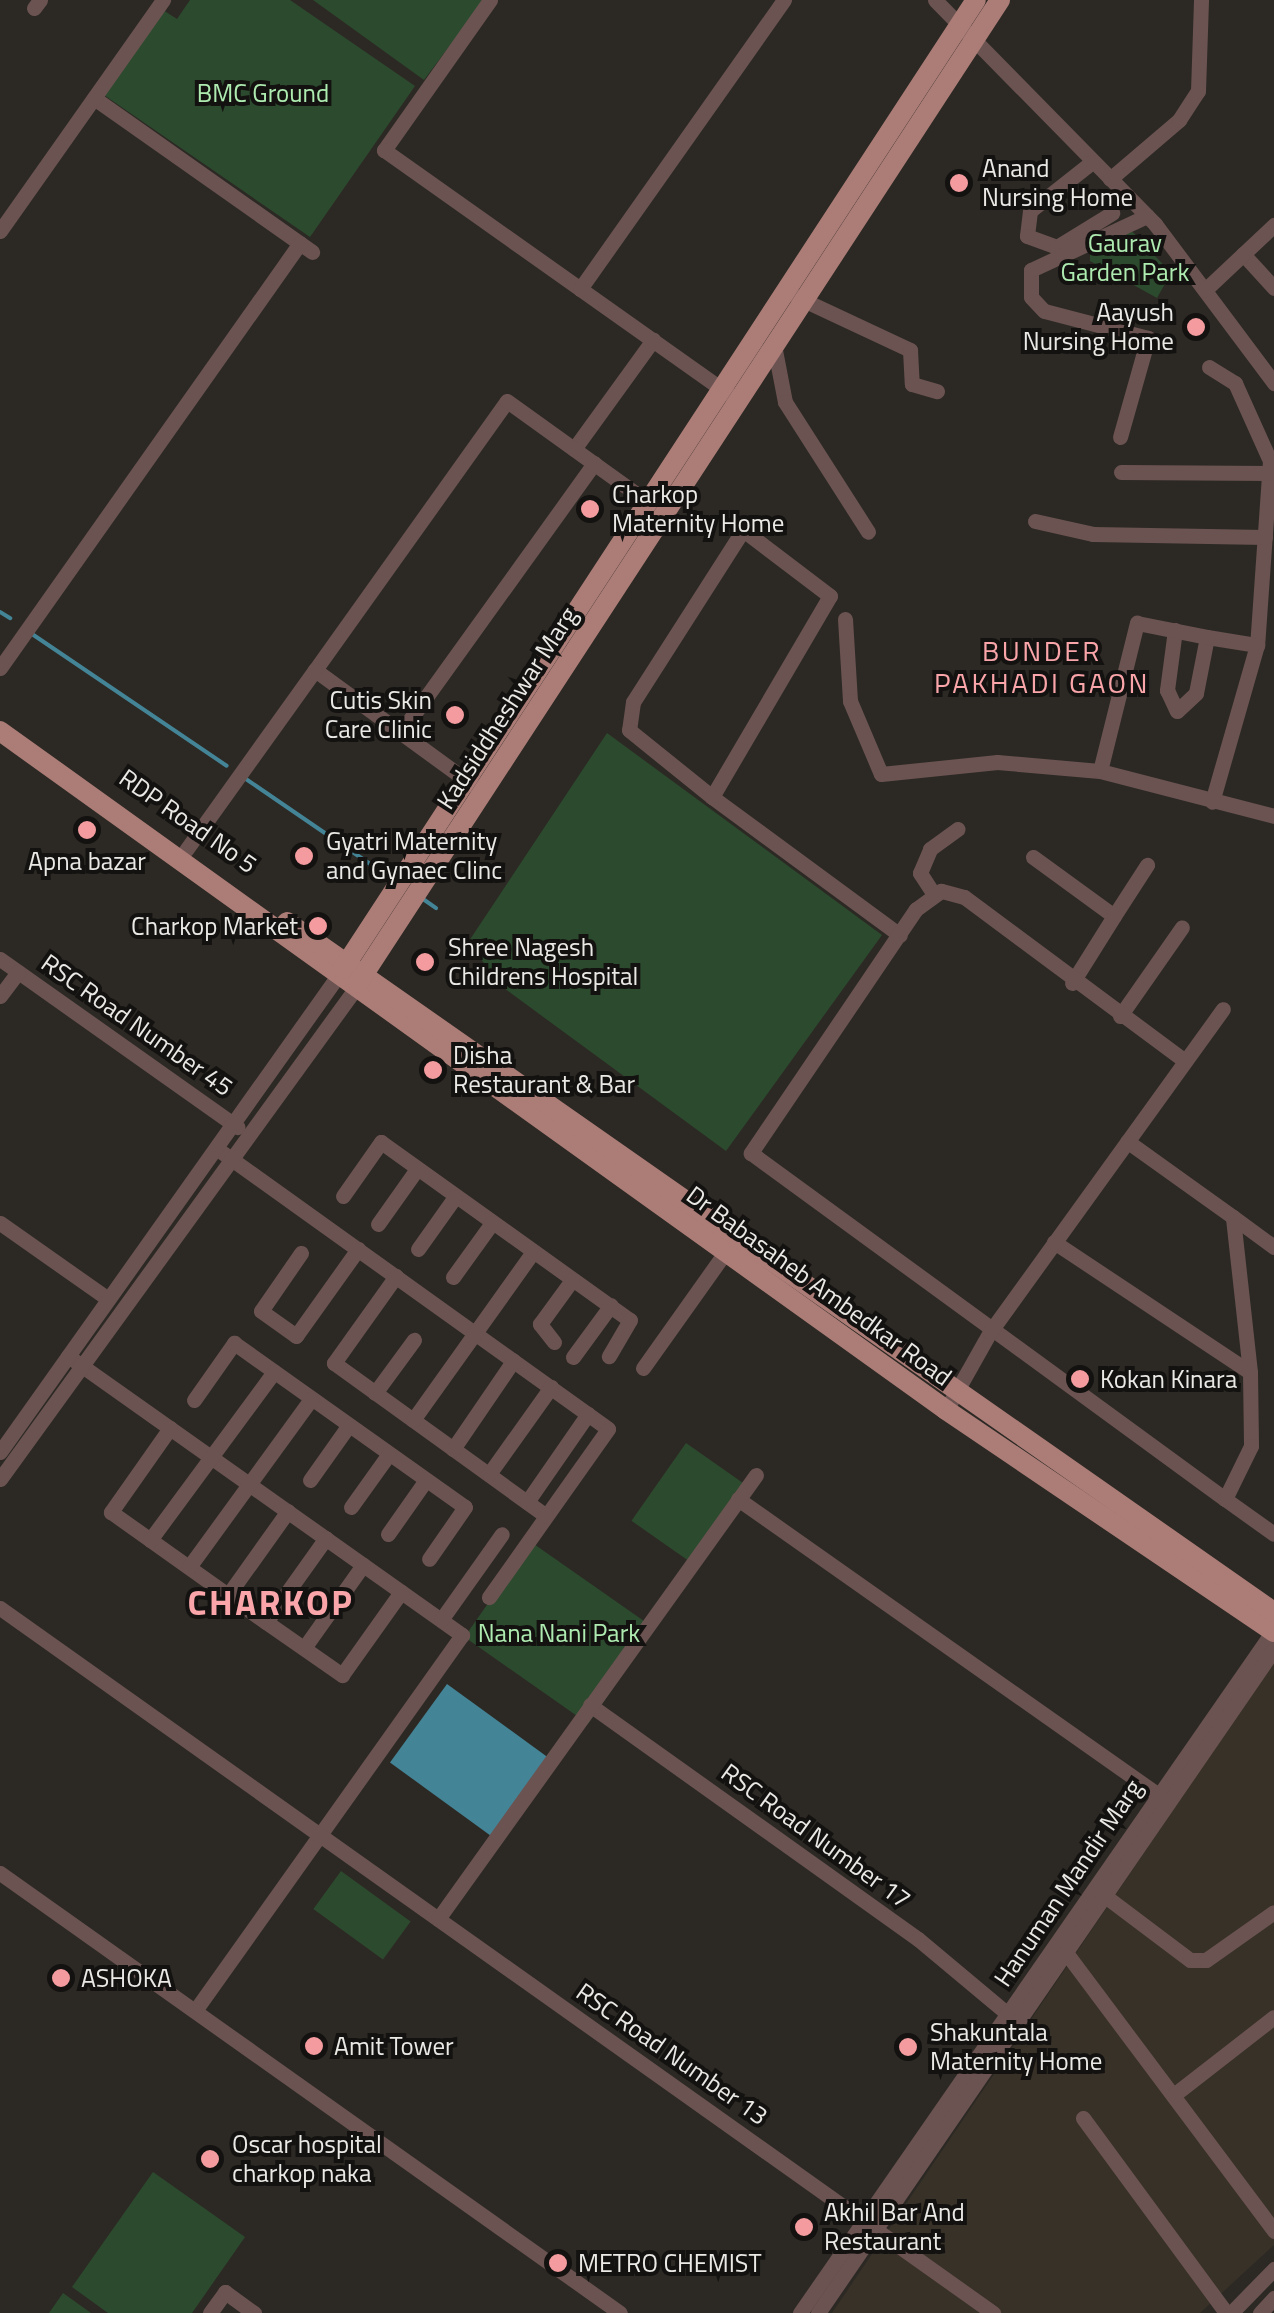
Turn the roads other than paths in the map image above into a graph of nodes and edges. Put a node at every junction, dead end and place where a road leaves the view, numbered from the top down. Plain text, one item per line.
1 (164, 0) edge
2 (490, 0) edge
3 (784, 0) edge
4 (935, 0) edge
5 (976, 0) edge
6 (1000, 0) edge
7 (1201, 0) edge
8 (968, 30) junction
9 (94, 98) junction
10 (1092, 162) junction
11 (1110, 179) junction
12 (1112, 213) dead end
13 (1147, 216) junction
14 (1274, 225) edge
15 (0, 231) edge
16 (1048, 254) junction
17 (1243, 254) junction
18 (1274, 288) edge
19 (580, 289) junction
20 (1205, 290) junction
21 (793, 295) junction
22 (652, 340) junction
23 (774, 345) junction
24 (1208, 366) dead end
25 (1274, 384) edge
26 (719, 387) junction
27 (937, 391) dead end
28 (738, 400) junction
29 (1120, 437) dead end
30 (574, 449) junction
31 (594, 463) junction
32 (1121, 472) dead end
33 (1270, 473) junction
34 (644, 501) junction
35 (664, 514) junction
36 (1035, 521) dead end
37 (868, 532) dead end
38 (1265, 537) junction
39 (846, 619) dead end
40 (1175, 630) junction
41 (1206, 637) junction
42 (1257, 645) junction
43 (0, 668) edge
44 (314, 670) junction
45 (0, 718) edge
46 (0, 732) edge
47 (401, 732) junction
48 (1100, 771) junction
49 (473, 785) junction
50 (712, 797) junction
51 (1212, 802) junction
52 (1274, 816) edge
53 (958, 829) dead end
54 (186, 850) junction
55 (1032, 857) dead end
56 (1147, 865) dead end
57 (933, 893) junction
58 (1114, 916) junction
59 (1182, 927) dead end
60 (900, 935) junction
61 (0, 959) edge
62 (18, 972) junction
63 (352, 974) junction
64 (1072, 983) junction
65 (0, 996) edge
66 (1223, 1008) dead end
67 (1120, 1016) junction
68 (1185, 1062) junction
69 (238, 1128) junction
70 (1127, 1142) junction
71 (222, 1152) junction
72 (417, 1169) junction
73 (343, 1196) dead end
74 (455, 1196) junction
75 (1233, 1217) junction
76 (492, 1222) junction
77 (0, 1223) edge
78 (378, 1224) dead end
79 (732, 1242) junction
80 (1054, 1242) junction
81 (1274, 1247) edge
82 (358, 1249) junction
83 (418, 1249) dead end
84 (302, 1252) dead end
85 (533, 1252) junction
86 (396, 1276) junction
87 (453, 1277) dead end
88 (572, 1280) junction
89 (108, 1300) junction
90 (610, 1305) junction
91 (990, 1332) junction
92 (474, 1333) junction
93 (414, 1340) dead end
94 (554, 1342) dead end
95 (608, 1356) dead end
96 (573, 1357) dead end
97 (74, 1360) junction
98 (513, 1362) junction
99 (642, 1368) dead end
100 (274, 1372) junction
101 (1250, 1372) junction
102 (551, 1388) junction
103 (375, 1393) junction
104 (311, 1399) junction
105 (194, 1400) dead end
106 (952, 1402) junction
107 (588, 1414) junction
108 (413, 1420) junction
109 (348, 1426) junction
110 (170, 1428) junction
111 (453, 1448) junction
112 (0, 1452) edge
113 (389, 1454) junction
114 (211, 1457) junction
115 (489, 1474) junction
116 (756, 1475) dead end
117 (0, 1478) edge
118 (310, 1480) dead end
119 (426, 1480) junction
120 (250, 1485) junction
121 (738, 1499) junction
122 (1225, 1499) junction
123 (527, 1502) junction
124 (352, 1507) dead end
125 (288, 1511) junction
126 (546, 1516) junction
127 (388, 1534) dead end
128 (502, 1534) dead end
129 (1274, 1534) edge
130 (326, 1538) junction
131 (150, 1540) junction
132 (429, 1560) dead end
133 (363, 1565) junction
134 (189, 1567) junction
135 (401, 1592) junction
136 (228, 1595) junction
137 (489, 1598) dead end
138 (0, 1608) edge
139 (441, 1620) junction
140 (266, 1622) junction
141 (1274, 1631) edge
142 (304, 1648) junction
143 (590, 1705) junction
144 (1164, 1800) junction
145 (320, 1835) junction
146 (0, 1874) edge
147 (1102, 1894) junction
148 (1274, 1912) edge
149 (438, 1919) junction
150 (1063, 1949) junction
151 (195, 2012) junction
152 (1274, 2017) edge
153 (1015, 2020) junction
154 (1175, 2094) junction
155 (1082, 2118) dead end
156 (867, 2224) junction
157 (1274, 2231) edge
158 (1274, 2269) edge
159 (1274, 2298) edge
160 (210, 2313) edge
161 (254, 2313) edge
162 (620, 2313) edge
163 (800, 2313) edge
164 (818, 2313) edge
165 (993, 2313) edge
166 (1228, 2313) edge
167 (1260, 2313) edge

1 - 9 street
2 - 19 street
3 - 19 street
4 - 8 street
5 - 8 main road, Kadsiddheshwar Marg
6 - 8 main road, Kadsiddheshwar Marg
7 - 11 street
8 - 10 street
8 - 21 main road, Kadsiddheshwar Marg
9 - 15 street
9 - 43 street
10 - 11 street
10 - 16 street
11 - 13 street
12 - 16 street
13 - 16 street
13 - 20 street
14 - 17 street
16 - 29 street
17 - 18 street
17 - 20 street
19 - 22 street
20 - 25 street
21 - 23 main road, Kadsiddheshwar Marg
21 - 26 main road, Kadsiddheshwar Marg
21 - 27 street
22 - 26 street
22 - 30 street
23 - 28 main road, Kadsiddheshwar Marg
23 - 37 street
24 - 33 street
26 - 28 street
26 - 34 main road, Kadsiddheshwar Marg
28 - 35 main road, Kadsiddheshwar Marg
30 - 31 street
30 - 44 street
31 - 34 street
31 - 47 street
32 - 33 street
33 - 38 street
34 - 35 street
34 - 49 main road, Kadsiddheshwar Marg
35 - 49 main road, Kadsiddheshwar Marg
36 - 38 street
38 - 42 street
39 - 48 street
40 - 41 street
40 - 41 street
40 - 48 street
41 - 42 street
42 - 51 street
44 - 47 street
44 - 54 street
45 - 54 main road, RDP Road No 5
46 - 63 main road, RDP Road No 5
47 - 49 street
48 - 51 street
49 - 63 main road, Kadsiddheshwar Marg
50 - 50 street
50 - 60 street
51 - 52 street
53 - 57 street
54 - 63 main road, RDP Road No 5
55 - 58 street
56 - 58 street
57 - 60 street
57 - 64 street
58 - 64 street
59 - 67 street
60 - 91 street
61 - 62 street, RSC Road Number 45
62 - 65 street
62 - 69 street, RSC Road Number 45
63 - 69 street, Kadsiddheshwar Marg
63 - 79 main road, Dr Babasaheb Ambedkar Road
64 - 67 street
66 - 68 street
67 - 68 street
68 - 70 street
69 - 71 street, Kadsiddheshwar Marg
70 - 75 street
70 - 80 street
71 - 82 street
71 - 89 street, Kadsiddheshwar Marg
71 - 97 street, Kadsiddheshwar Marg
72 - 73 street
72 - 74 street
72 - 78 street
74 - 76 street
74 - 83 street
75 - 81 street
75 - 101 street
76 - 85 street
76 - 87 street
77 - 89 street
79 - 99 street
79 - 106 main road, Dr Babasaheb Ambedkar Road
80 - 91 street
80 - 101 street
82 - 84 street
82 - 86 street
85 - 88 street
85 - 92 street
86 - 92 street
86 - 103 street
88 - 90 street
88 - 94 street
89 - 97 street, Kadsiddheshwar Marg
90 - 95 street
90 - 96 street
91 - 106 street
91 - 122 street
92 - 98 street
92 - 108 street
93 - 103 street
97 - 110 street
97 - 112 street, Kadsiddheshwar Marg
97 - 117 street, Kadsiddheshwar Marg
98 - 102 street
98 - 111 street
100 - 104 street
100 - 105 street
100 - 114 street
101 - 122 street
102 - 107 street
102 - 115 street
103 - 108 street
104 - 109 street
104 - 120 street
106 - 141 main road, Dr Babasaheb Ambedkar Road
107 - 123 street
107 - 126 street
108 - 111 street
109 - 113 street
109 - 118 street
110 - 114 street
110 - 131 street
111 - 115 street
113 - 119 street
113 - 124 street
114 - 120 street
114 - 131 street
115 - 123 street
116 - 121 street
119 - 127 street
119 - 132 street
120 - 125 street
120 - 134 street
121 - 143 street
121 - 144 street
122 - 129 street
123 - 126 street
125 - 130 street
125 - 136 street
126 - 137 street
128 - 139 street
130 - 133 street
130 - 140 street
131 - 134 street
133 - 135 street
133 - 142 street
134 - 136 street
135 - 139 street
135 - 142 street
136 - 140 street
138 - 145 street, RSC Road Number 13
139 - 145 street
140 - 142 street
141 - 144 street, Hanuman Mandir Marg
143 - 149 street
143 - 153 street, RSC Road Number 17
144 - 147 street, Hanuman Mandir Marg
145 - 149 street, RSC Road Number 13
145 - 151 street
146 - 151 street
147 - 148 street
147 - 150 street, Hanuman Mandir Marg
149 - 156 street, RSC Road Number 13
150 - 153 street, Hanuman Mandir Marg
150 - 154 street
151 - 162 street
152 - 154 street
153 - 156 street, Hanuman Mandir Marg
154 - 157 street
155 - 166 street
156 - 163 street
156 - 164 street
156 - 165 street, RSC Road Number 13
158 - 166 street
159 - 167 street
160 - 161 street

